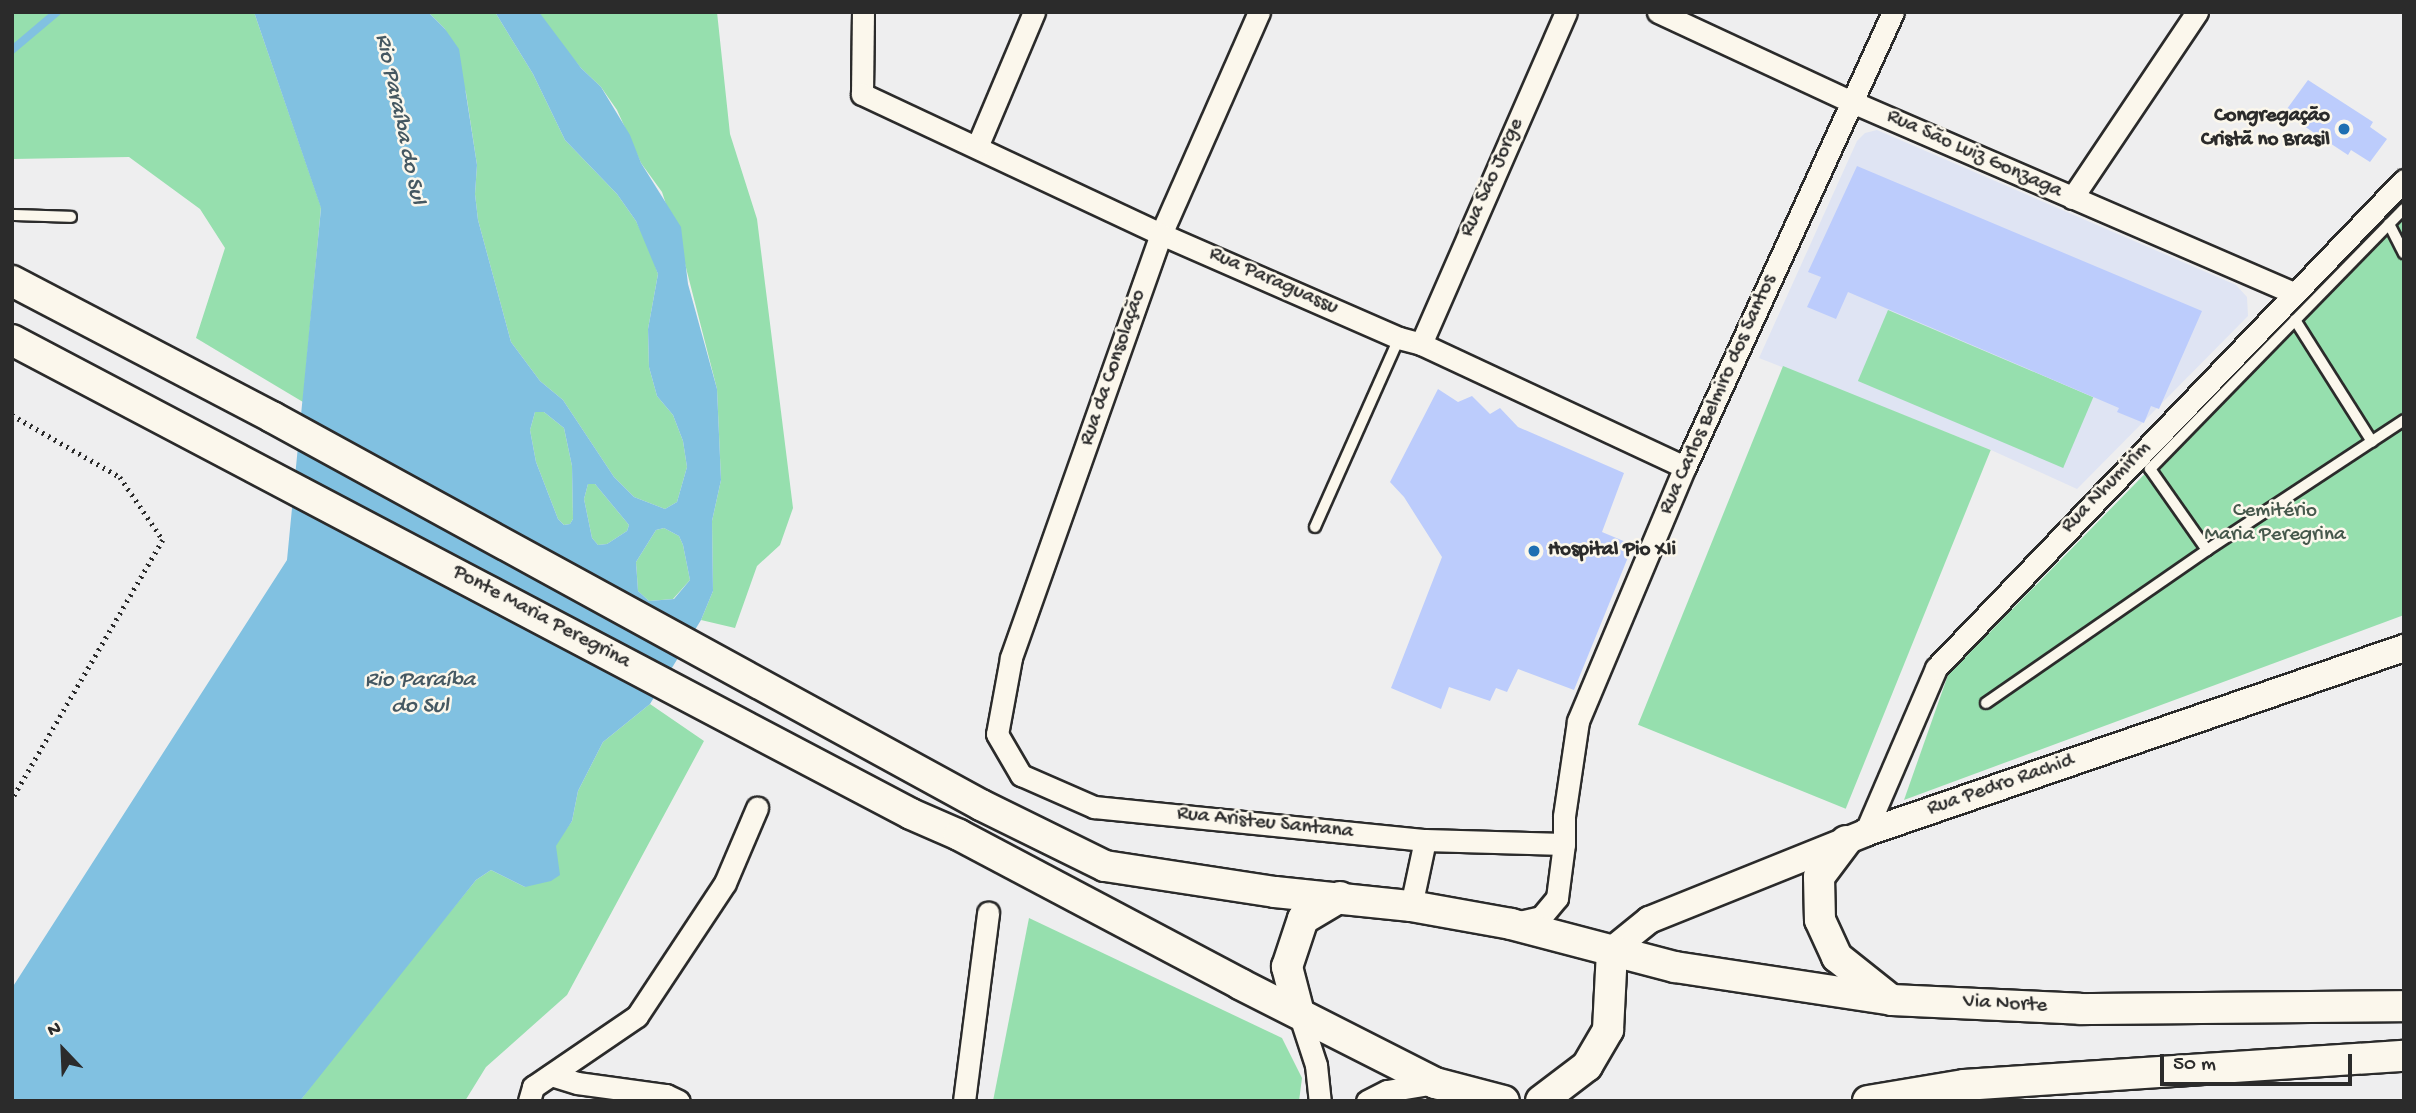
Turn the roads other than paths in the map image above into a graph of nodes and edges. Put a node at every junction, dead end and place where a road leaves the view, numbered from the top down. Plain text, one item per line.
1 (863, 12) edge
2 (1034, 12) edge
3 (1259, 12) edge
4 (1566, 12) edge
5 (1658, 12) edge
6 (1894, 12) edge
7 (2197, 12) edge
8 (1850, 101) junction
9 (977, 147) junction
10 (2404, 180) edge
11 (2072, 198) junction
12 (2404, 209) edge
13 (12, 215) edge
14 (71, 216) dead end
15 (2389, 224) junction
16 (1161, 233) junction
17 (2404, 253) edge
18 (12, 281) edge
19 (2293, 293) junction
20 (2295, 320) junction
21 (1399, 338) junction
22 (12, 340) edge
23 (1420, 344) junction
24 (2404, 420) edge
25 (2372, 442) junction
26 (1685, 467) junction
27 (1315, 527) dead end
28 (2207, 550) junction
29 (2404, 648) edge
30 (1986, 703) dead end
31 (997, 734) joint
32 (757, 808) dead end
33 (1855, 837) junction
34 (1425, 840) junction
35 (1564, 844) junction
36 (1340, 897) junction
37 (1411, 906) junction
38 (988, 913) dead end
39 (1511, 924) junction
40 (1612, 950) junction
41 (1892, 1000) junction
42 (2404, 1006) edge
43 (1299, 1013) junction
44 (2404, 1056) edge
45 (551, 1075) junction
46 (1435, 1083) junction
47 (529, 1101) edge
48 (680, 1101) edge
49 (964, 1101) edge
50 (1320, 1101) edge
51 (1367, 1101) edge
52 (1504, 1101) edge
53 (1541, 1101) edge
54 (1868, 1101) edge

1 - 9 street, Rua Paraguassu
2 - 9 street
3 - 16 street, Rua da Consolação
4 - 23 street, Rua São Jorge
5 - 8 street, Rua São Luiz Gonzaga
6 - 8 street, Rua Carlos Belmiro dos Santos
7 - 11 street
8 - 11 street, Rua São Luiz Gonzaga
8 - 26 street, Rua Carlos Belmiro dos Santos
9 - 16 street, Rua Paraguassu
10 - 19 street, Rua Nhumirim
11 - 19 street, Rua São Luiz Gonzaga
12 - 15 lane
13 - 14 lane
15 - 17 lane
15 - 20 lane
16 - 21 street, Rua Paraguassu
16 - 31 street, Rua da Consolação
18 - 36 main road, Via Norte
19 - 33 street, Rua Nhumirim
20 - 25 lane
20 - 28 lane
21 - 23 street, Rua Paraguassu
21 - 27 lane
22 - 43 main road, Ponte Maria Peregrina
23 - 26 street, Rua Paraguassu
24 - 25 lane
25 - 28 lane
26 - 35 street, Rua Carlos Belmiro dos Santos
28 - 30 lane
29 - 33 street, Rua Pedro Rachid
31 - 34 street, Rua Aristeu Santana
32 - 45 street
33 - 40 street, Rua Pedro Rachid
33 - 41 main road
34 - 35 street, Rua Aristeu Santana
34 - 37 street
35 - 39 street, Rua Carlos Belmiro dos Santos
36 - 37 main road, Via Norte
36 - 43 main road
37 - 39 main road, Via Norte
38 - 49 street
39 - 40 main road, Via Norte
40 - 41 main road, Via Norte
40 - 53 main road
41 - 42 main road, Via Norte
43 - 46 main road, Ponte Maria Peregrina
43 - 50 street
44 - 54 main road
45 - 47 street
45 - 48 street
46 - 51 street
46 - 52 main road, Ponte Maria Peregrina

